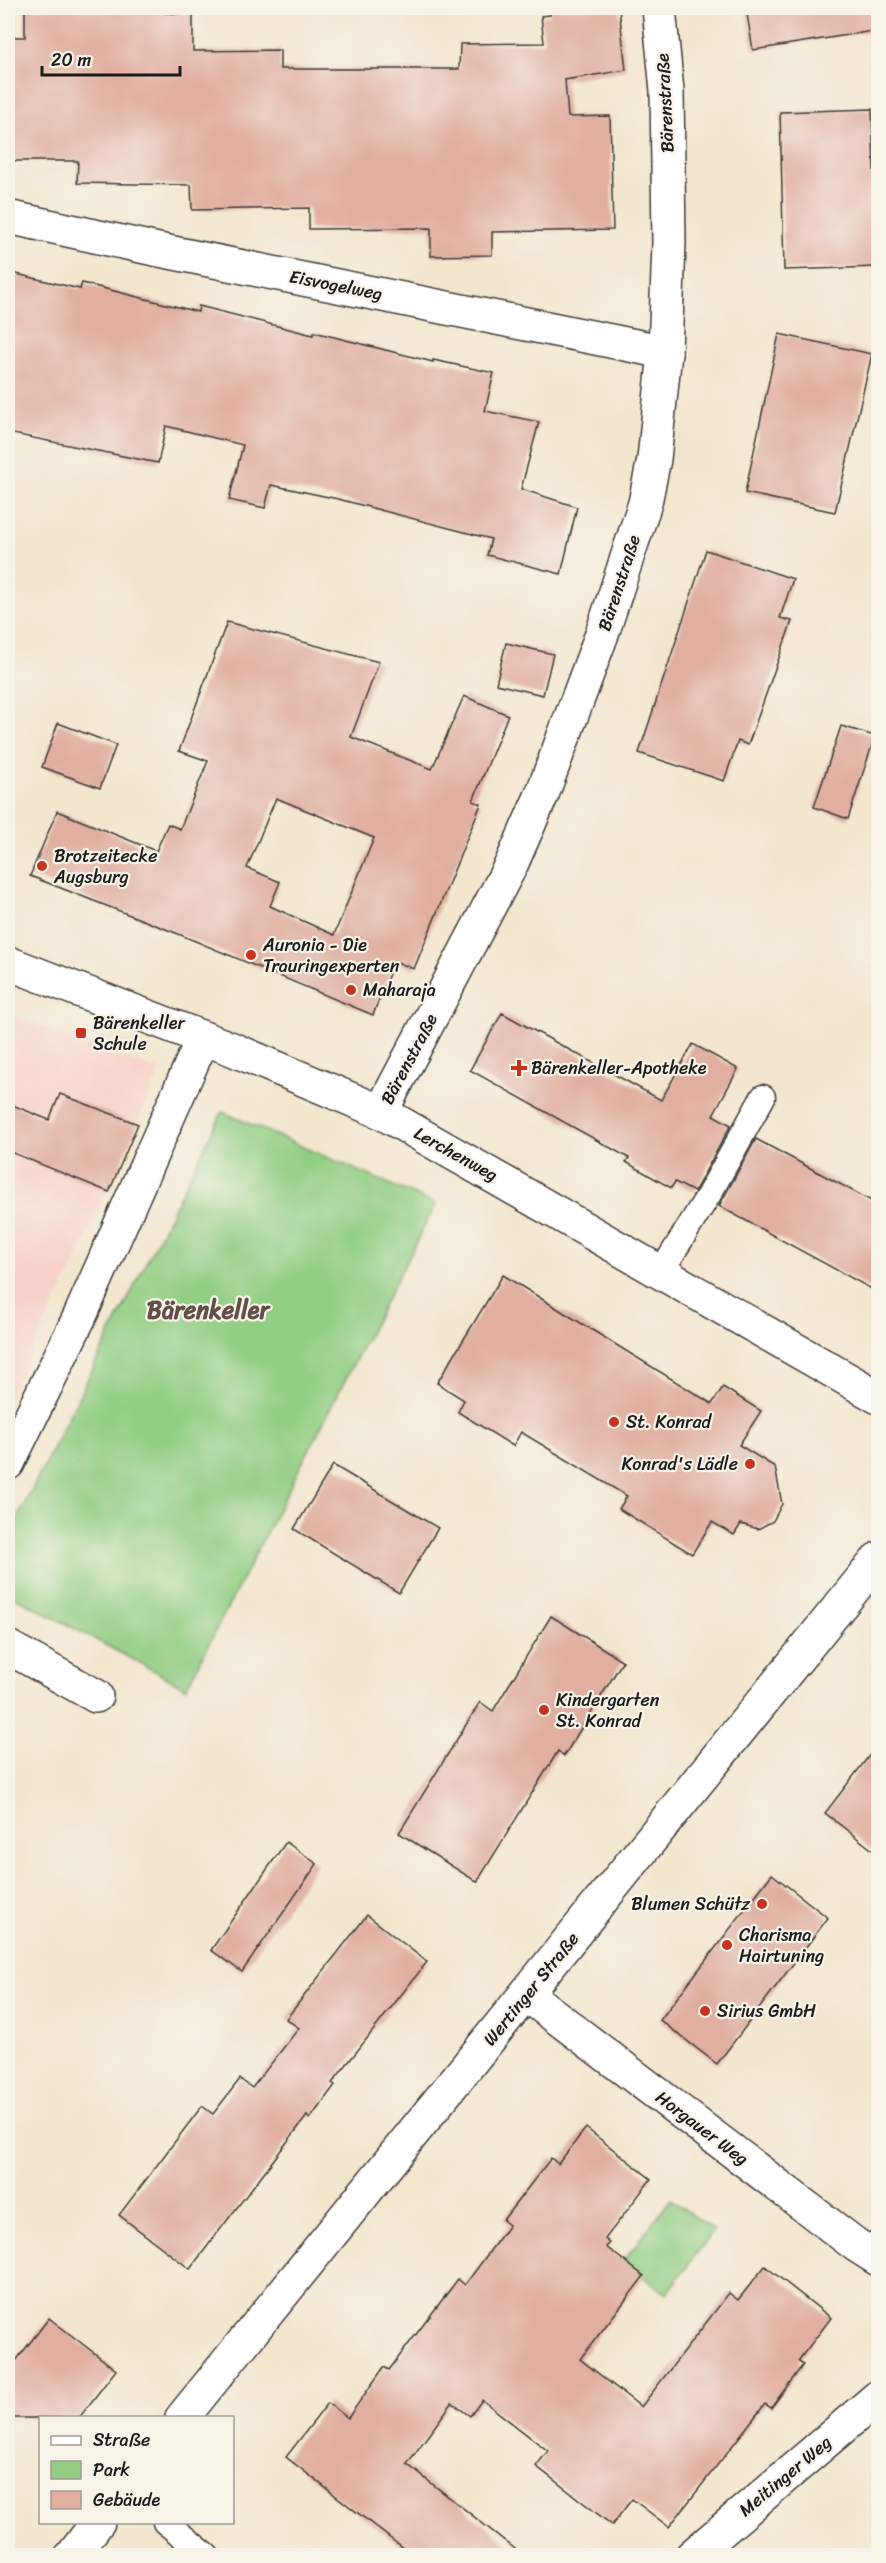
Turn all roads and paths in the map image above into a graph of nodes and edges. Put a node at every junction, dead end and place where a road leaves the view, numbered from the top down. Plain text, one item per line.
1 (659, 8) edge
2 (8, 217) edge
3 (665, 352) junction
4 (8, 963) edge
5 (203, 1038) junction
6 (763, 1097) dead end
7 (381, 1112) junction
8 (661, 1272) junction
9 (879, 1397) edge
10 (8, 1463) edge
11 (879, 1559) edge
12 (8, 1647) edge
13 (96, 1696) dead end
14 (526, 1994) junction
15 (879, 2259) edge
16 (879, 2397) edge
17 (184, 2416) edge
18 (97, 2524) edge
19 (166, 2524) edge
20 (72, 2556) edge
21 (207, 2556) edge
22 (692, 2556) edge

1 - 3 street, Bärenstraße
2 - 3 street, Eisvogelweg
3 - 7 street, Bärenstraße
4 - 5 street, Lerchenweg
5 - 7 street, Lerchenweg
5 - 10 street
6 - 8 lane
7 - 8 street, Lerchenweg
8 - 9 street, Lerchenweg
11 - 14 street, Wertinger Straße
12 - 13 street
14 - 15 street, Horgauer Weg
14 - 17 street, Wertinger Straße
16 - 22 street, Meitinger Weg
18 - 20 street
19 - 21 lane

